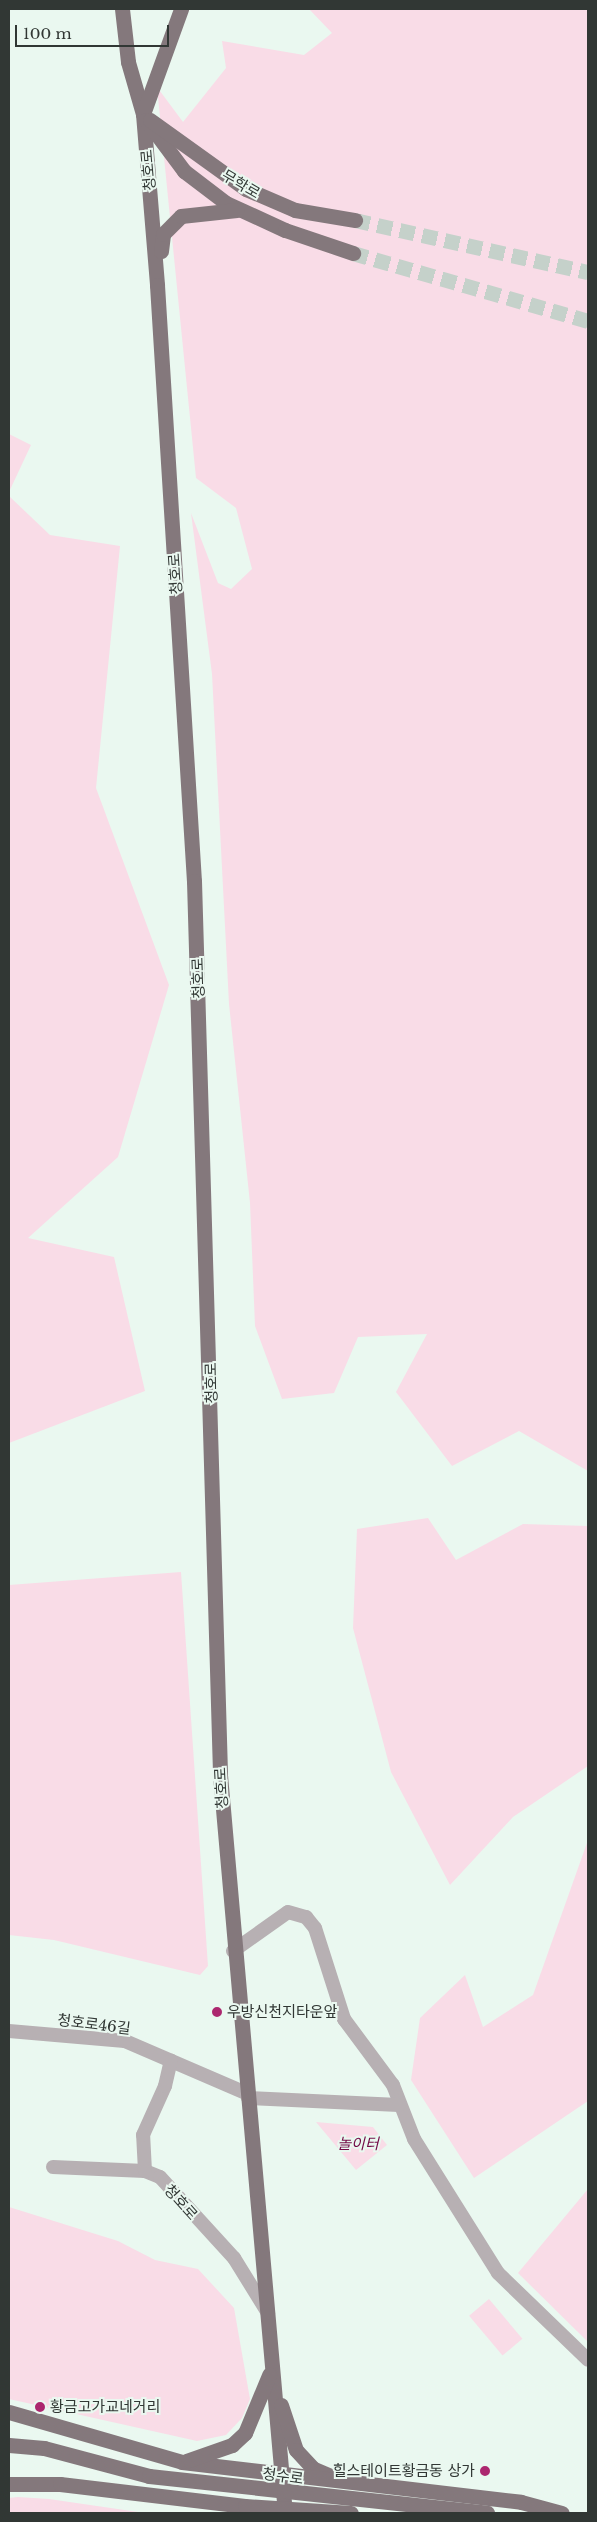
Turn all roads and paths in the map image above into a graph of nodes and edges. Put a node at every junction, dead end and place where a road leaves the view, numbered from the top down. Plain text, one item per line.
1 (122, 9) edge
2 (181, 9) edge
3 (144, 114) junction
4 (240, 210) junction
5 (355, 220) tunnel mouth
6 (353, 253) tunnel mouth
7 (157, 285) junction
8 (232, 1951) junction
9 (9, 2030) edge
10 (172, 2061) junction
11 (248, 2096) junction
12 (399, 2105) junction
13 (52, 2167) dead end
14 (145, 2171) junction
15 (268, 2313) junction
16 (588, 2360) edge
17 (272, 2364) junction
18 (9, 2412) edge
19 (9, 2445) edge
20 (182, 2462) junction
21 (220, 2467) junction
22 (279, 2476) junction
23 (9, 2484) edge
24 (382, 2487) junction
25 (214, 2508) edge
26 (285, 2511) edge
27 (351, 2513) edge
28 (378, 2513) edge
29 (487, 2513) edge
30 (562, 2513) edge

1 - 3 main road, 청호로
2 - 3 main road
3 - 4 main road
3 - 5 main road, 무학로
3 - 7 main road, 청호로
4 - 6 main road
4 - 7 main road
7 - 8 main road, 청호로
8 - 11 main road, 청호로
8 - 12 street
9 - 10 street, 청호로46길
10 - 11 street, 청호로46길
10 - 14 street
11 - 12 street
11 - 15 main road, 청호로
12 - 16 street
13 - 14 street
14 - 15 street, 청호로
15 - 17 main road, 청호로
17 - 20 main road
17 - 22 main road, 청호로
17 - 24 main road
18 - 20 main road, 청수로
19 - 29 main road, 청수로
20 - 21 main road, 청수로
21 - 22 main road, 청수로
21 - 25 main road
22 - 24 main road, 청수로
22 - 26 main road, 청호로
23 - 25 main road, 청수로
24 - 28 main road
24 - 30 main road, 청수로
25 - 26 main road, 청수로
26 - 27 main road, 청수로

